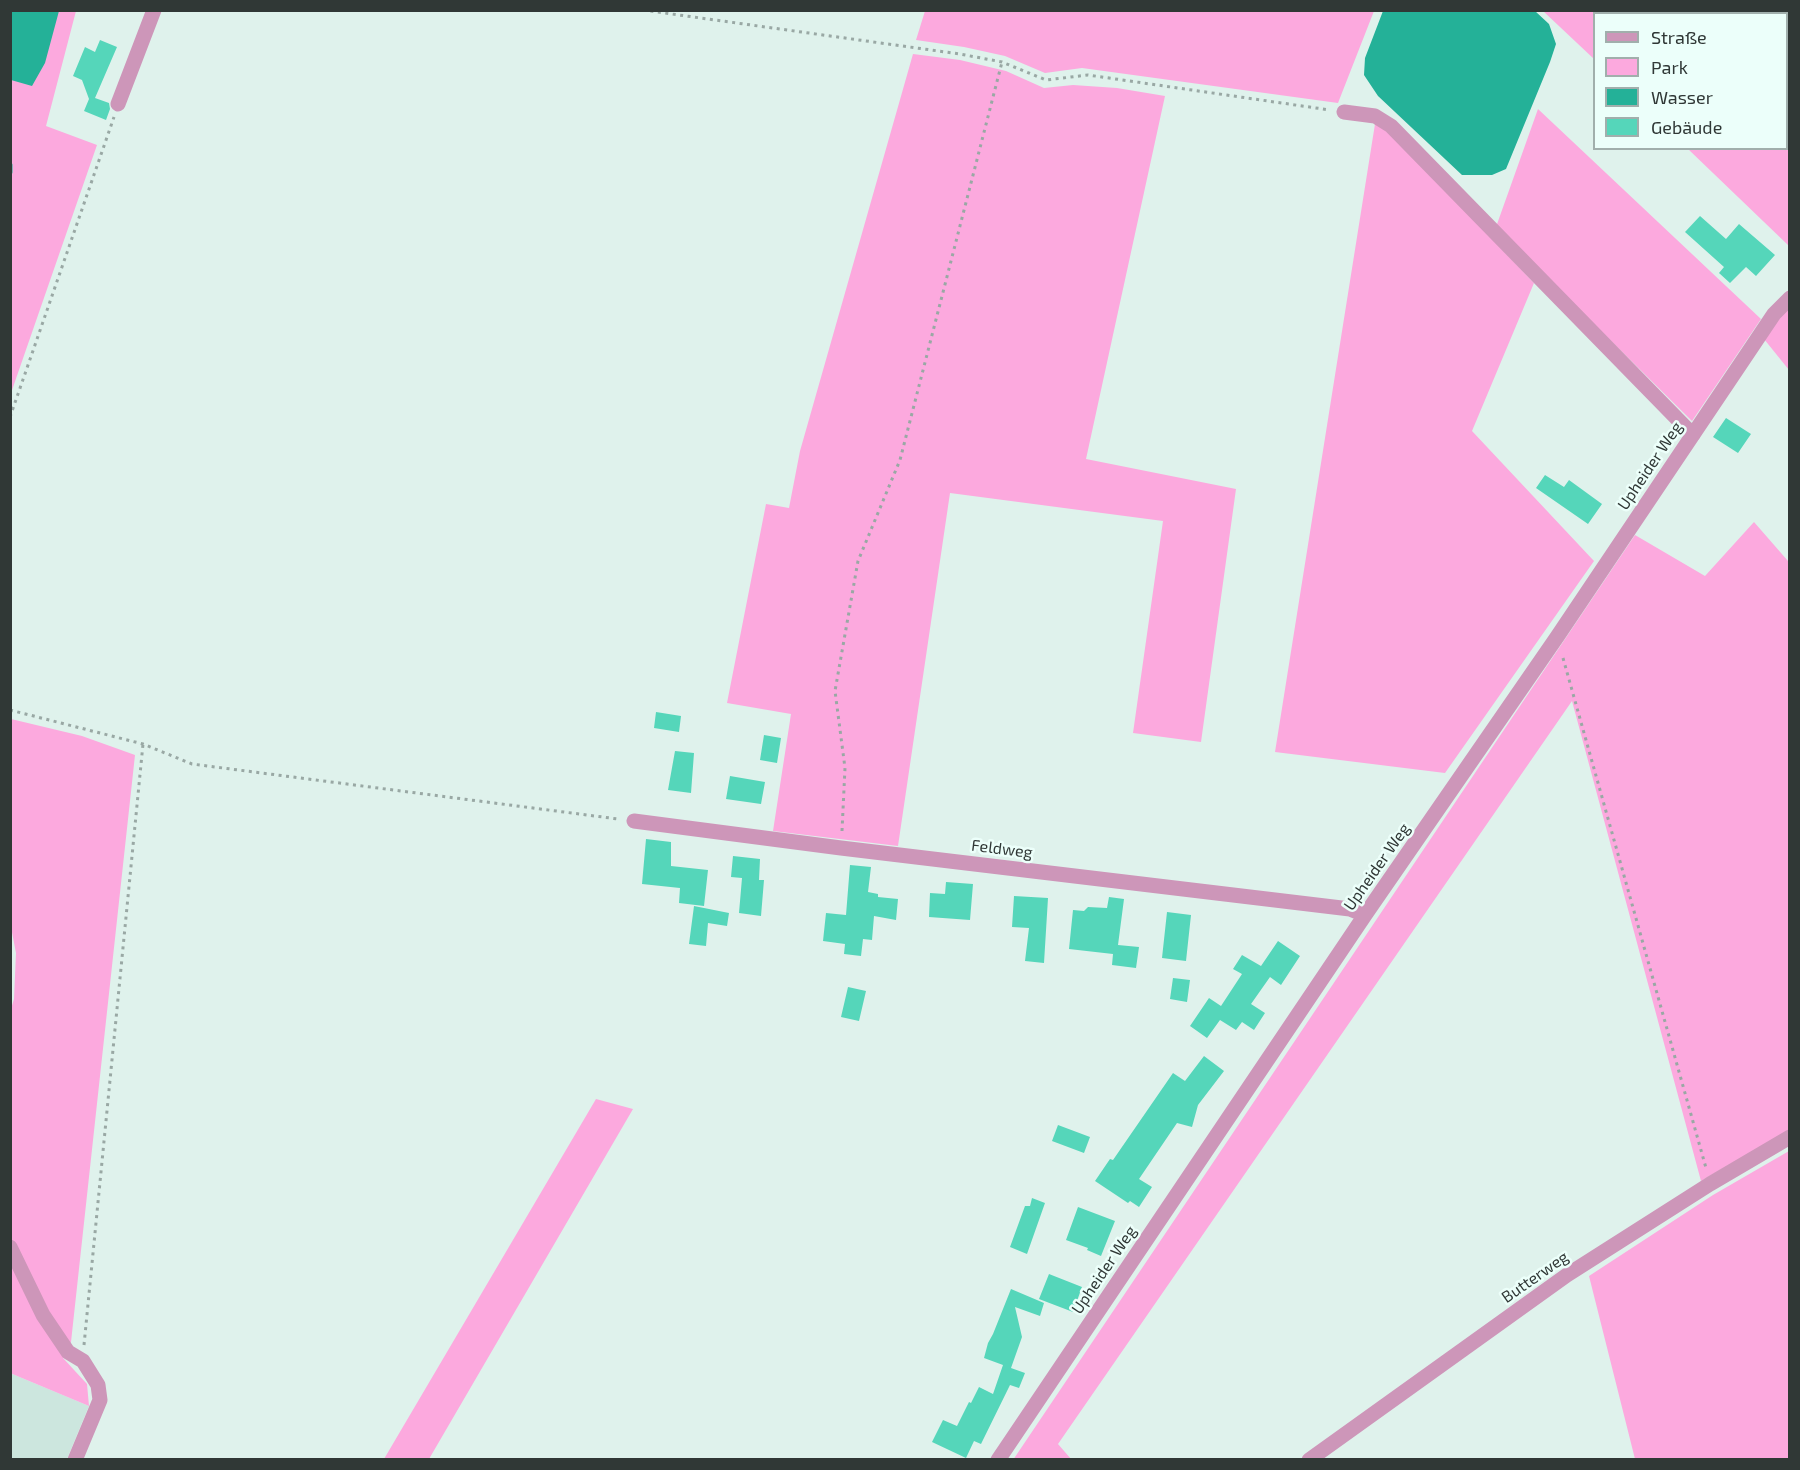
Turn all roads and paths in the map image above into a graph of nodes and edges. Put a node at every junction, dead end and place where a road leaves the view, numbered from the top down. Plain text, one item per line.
1 (154, 10) edge
2 (643, 10) edge
3 (1002, 62) junction
4 (118, 104) joint
5 (1344, 112) joint
6 (1790, 298) edge
7 (10, 417) edge
8 (1693, 435) junction
9 (1557, 637) junction
10 (10, 710) edge
11 (143, 744) junction
12 (634, 821) joint
13 (841, 848) junction
14 (1365, 915) junction
15 (1790, 1137) edge
16 (1710, 1185) junction
17 (10, 1247) edge
18 (82, 1361) junction
19 (75, 1460) edge
20 (998, 1460) edge
21 (1309, 1460) edge

1 - 4 street
2 - 3 path
3 - 5 path
3 - 13 path
4 - 7 path
5 - 8 street
6 - 8 street, Upheider Weg
8 - 9 street, Upheider Weg
9 - 14 street, Upheider Weg
9 - 16 path
10 - 11 path
11 - 12 path
11 - 18 path
12 - 13 street, Feldweg
13 - 14 street, Feldweg
14 - 20 street, Upheider Weg
15 - 16 street, Butterweg
16 - 21 street, Butterweg
17 - 18 street
18 - 19 street

